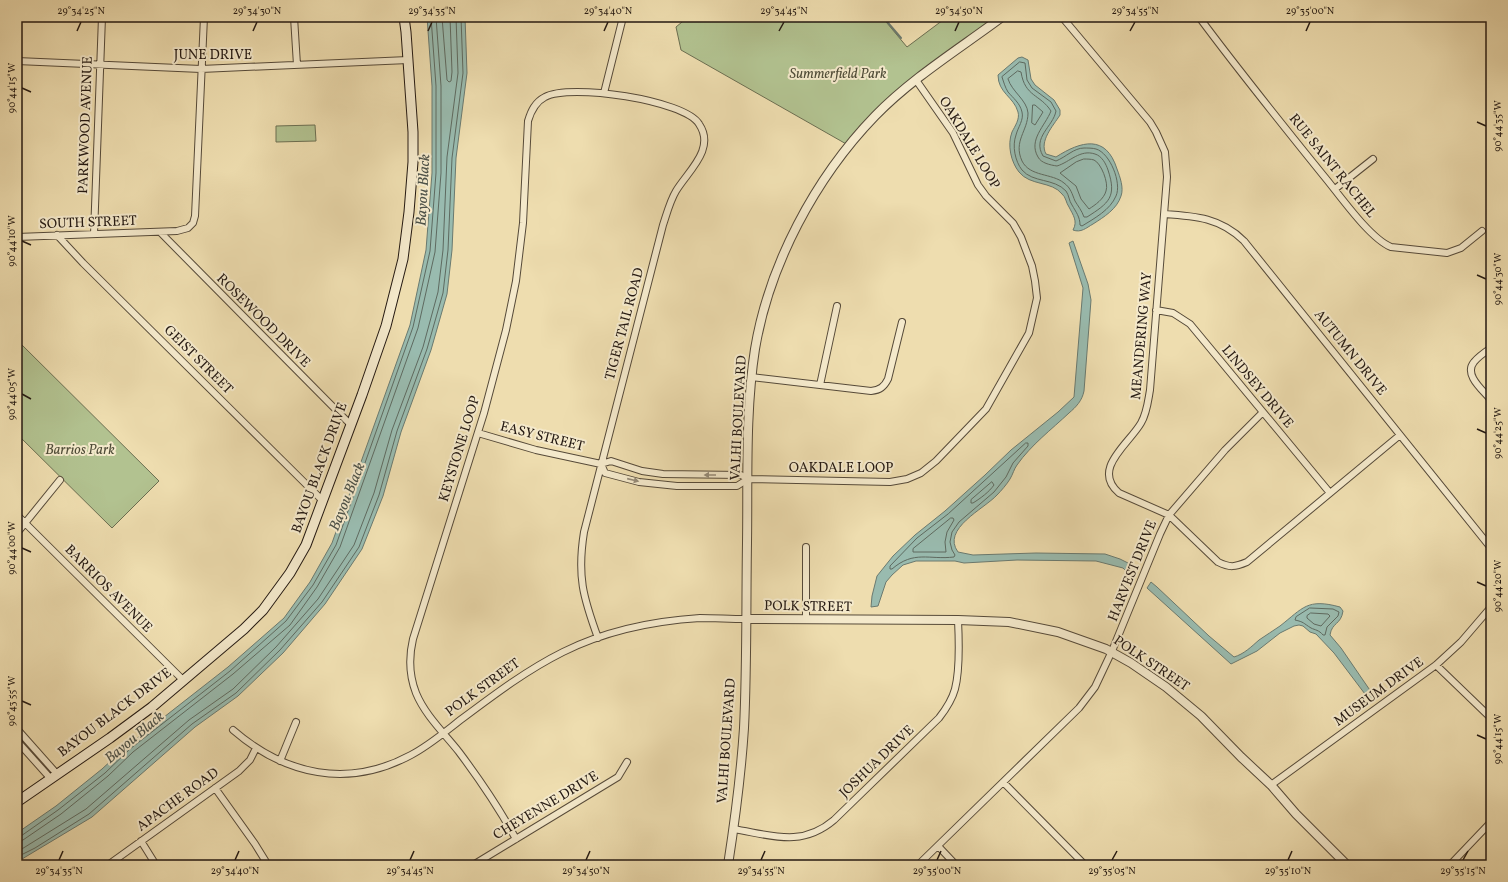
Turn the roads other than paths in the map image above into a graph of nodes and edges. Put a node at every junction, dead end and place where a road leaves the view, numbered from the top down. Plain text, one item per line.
1 (102, 17) edge
2 (204, 17) edge
3 (294, 17) edge
4 (404, 17) edge
5 (623, 17) edge
6 (1002, 17) edge
7 (1062, 17) edge
8 (1199, 17) edge
9 (17, 60) edge
10 (408, 60) junction
11 (100, 64) junction
12 (298, 65) junction
13 (202, 69) junction
14 (916, 80) junction
15 (604, 93) junction
16 (1373, 159) dead end
17 (1334, 189) junction
18 (1164, 214) junction
19 (1482, 231) dead end
20 (160, 232) junction
21 (94, 234) junction
22 (57, 236) junction
23 (17, 237) edge
24 (837, 306) dead end
25 (1156, 310) junction
26 (902, 322) dead end
27 (1491, 348) edge
28 (751, 377) junction
29 (820, 385) junction
30 (1491, 400) edge
31 (1263, 412) junction
32 (351, 425) junction
33 (478, 433) junction
34 (1400, 435) junction
35 (601, 464) junction
36 (671, 474) junction
37 (748, 479) junction
38 (60, 480) dead end
39 (670, 485) junction
40 (1330, 493) junction
41 (323, 501) junction
42 (17, 515) edge
43 (1169, 515) junction
44 (25, 523) junction
45 (17, 533) edge
46 (806, 547) dead end
47 (1491, 548) edge
48 (1491, 607) edge
49 (745, 619) junction
50 (806, 620) junction
51 (958, 620) junction
52 (598, 638) junction
53 (1112, 651) junction
54 (1436, 665) junction
55 (183, 680) junction
56 (1491, 718) edge
57 (296, 722) dead end
58 (17, 729) edge
59 (233, 730) dead end
60 (443, 733) junction
61 (17, 741) edge
62 (256, 748) junction
63 (280, 761) junction
64 (627, 762) dead end
65 (54, 776) junction
66 (1003, 782) junction
67 (1271, 785) junction
68 (215, 788) junction
69 (17, 802) edge
70 (1491, 822) edge
71 (733, 830) junction
72 (516, 839) junction
73 (141, 841) junction
74 (938, 846) junction
75 (108, 865) edge
76 (156, 865) edge
77 (268, 865) edge
78 (472, 865) edge
79 (728, 865) edge
80 (918, 865) edge
81 (956, 865) edge
82 (1085, 865) edge
83 (1347, 865) edge
84 (1450, 865) edge

1 - 11 street, PARKWOOD AVENUE
2 - 13 street, SOUTH STREET
3 - 12 street
4 - 10 main road, BAYOU BLACK DRIVE
5 - 15 street
6 - 14 street, VALHI BOULEVARD
7 - 18 street, MEANDERING WAY
8 - 17 street, RUE SAINT RACHEL
9 - 11 street, JUNE DRIVE
10 - 12 street, JUNE DRIVE
10 - 32 main road, BAYOU BLACK DRIVE
11 - 13 street, JUNE DRIVE
11 - 21 street, PARKWOOD AVENUE
12 - 13 street, JUNE DRIVE
13 - 20 street, SOUTH STREET
14 - 28 street, VALHI BOULEVARD
14 - 37 street, OAKDALE LOOP
15 - 33 street, KEYSTONE LOOP
15 - 35 street, TIGER TAIL ROAD
16 - 17 street
17 - 19 street, RUE SAINT RACHEL
18 - 25 street, MEANDERING WAY
18 - 34 street, AUTUMN DRIVE
20 - 21 street, SOUTH STREET
20 - 32 street, ROSEWOOD DRIVE
21 - 22 street, SOUTH STREET
22 - 23 street, SOUTH STREET
22 - 41 street, GEIST STREET
24 - 29 street
25 - 31 street, LINDSEY DRIVE
25 - 43 street, MEANDERING WAY
26 - 29 street
27 - 30 street
28 - 29 street
28 - 37 street, VALHI BOULEVARD
31 - 40 street, LINDSEY DRIVE
31 - 43 street, HARVEST DRIVE
32 - 41 main road, BAYOU BLACK DRIVE
33 - 35 street, EASY STREET
33 - 60 street, KEYSTONE LOOP
34 - 40 street, MEANDERING WAY
34 - 47 street, AUTUMN DRIVE
35 - 36 street, EASY STREET
35 -> 39 street, EASY STREET
35 - 52 street, TIGER TAIL ROAD
37 -> 36 street, EASY STREET
36 - 39 street
37 - 39 street, EASY STREET
37 - 49 street, VALHI BOULEVARD
38 - 44 street
40 - 43 street, MEANDERING WAY
41 - 55 main road, BAYOU BLACK DRIVE
42 - 44 street, BARRIOS AVENUE
43 - 53 street, HARVEST DRIVE
44 - 45 street
44 - 55 street, BARRIOS AVENUE
46 - 50 street
48 - 54 street, MUSEUM DRIVE
49 - 50 street, POLK STREET
49 - 52 street, POLK STREET
49 - 71 street, VALHI BOULEVARD
50 - 51 street, POLK STREET
51 - 53 street, POLK STREET
51 - 71 street, JOSHUA DRIVE
52 - 60 street, POLK STREET
53 - 66 street, HARVEST DRIVE
53 - 67 street, POLK STREET
54 - 56 street
54 - 67 street, MUSEUM DRIVE
55 - 65 main road, BAYOU BLACK DRIVE
57 - 63 street
58 - 65 street
59 - 62 street, POLK STREET
60 - 63 street, POLK STREET
60 - 72 street, KEYSTONE LOOP
61 - 65 street
62 - 63 street, POLK STREET
62 - 68 street, APACHE ROAD
64 - 72 street, CHEYENNE DRIVE
65 - 69 main road, BAYOU BLACK DRIVE
66 - 74 street, HARVEST DRIVE
66 - 82 street
67 - 83 street, POLK STREET
68 - 73 street, APACHE ROAD
68 - 77 street
70 - 84 street
71 - 79 street, VALHI BOULEVARD
72 - 78 street, CHEYENNE DRIVE
73 - 75 street, APACHE ROAD
73 - 76 street
74 - 80 street, HARVEST DRIVE
74 - 81 street

